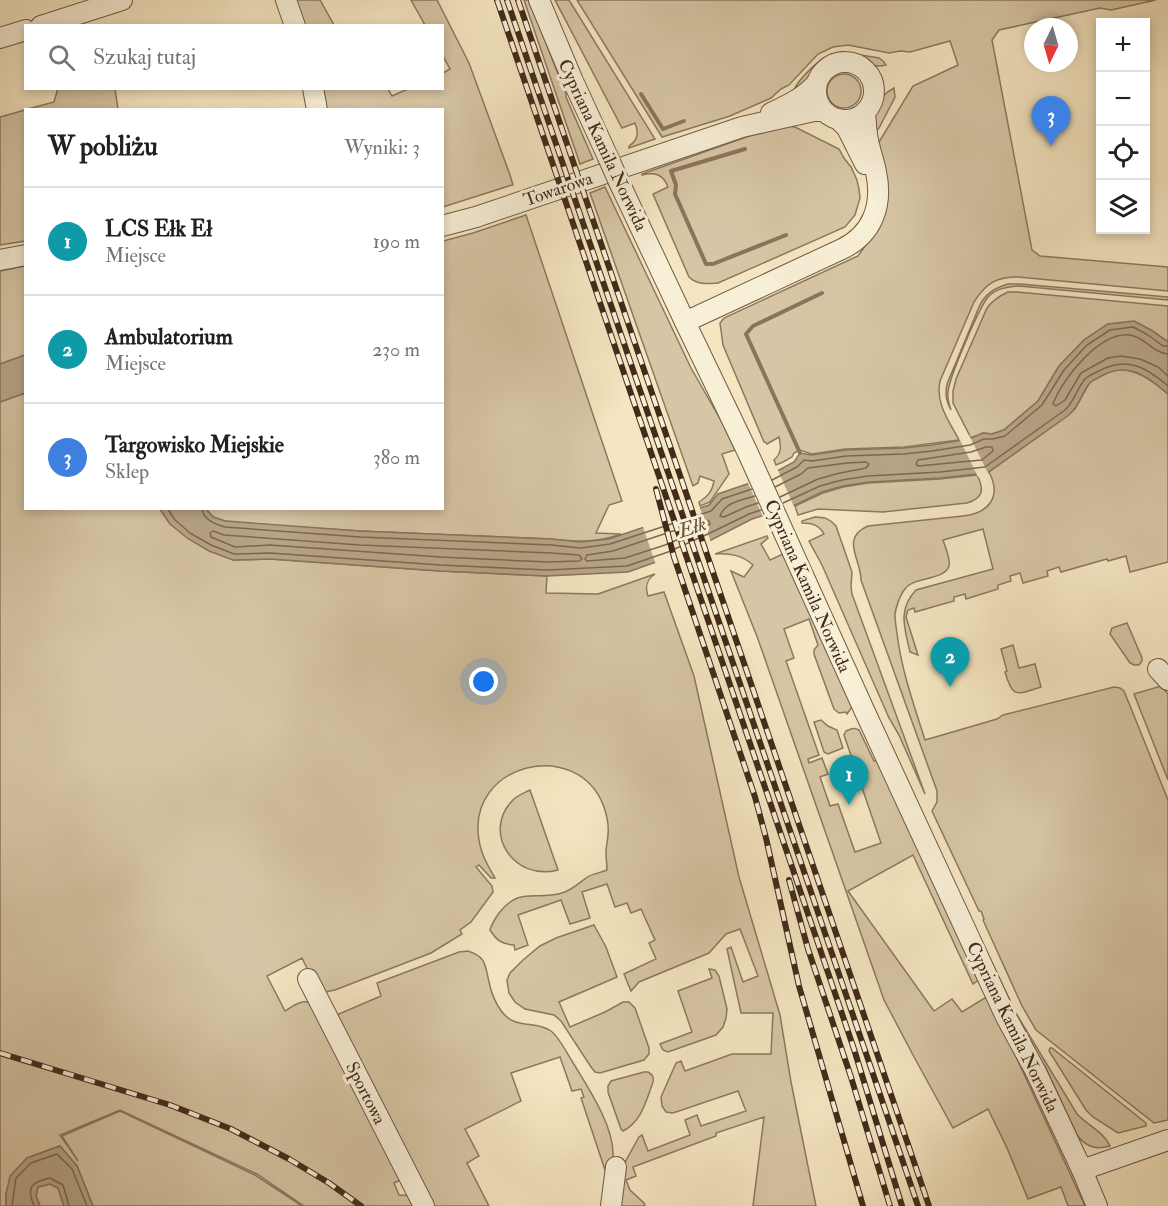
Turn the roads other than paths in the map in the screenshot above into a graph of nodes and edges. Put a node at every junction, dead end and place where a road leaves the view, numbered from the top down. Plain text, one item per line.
1 (122, 0) edge
2 (286, 0) edge
3 (539, 0) edge
4 (47, 24) edge
5 (294, 24) edge
6 (24, 31) edge
7 (0, 38) edge
8 (816, 84) junction
9 (313, 90) edge
10 (317, 108) edge
11 (865, 112) junction
12 (831, 115) junction
13 (741, 127) junction
14 (878, 197) junction
15 (444, 225) edge
16 (24, 255) edge
17 (0, 260) edge
18 (685, 322) junction
19 (308, 979) dead end
20 (1168, 1140) edge
21 (616, 1167) dead end
22 (1082, 1170) junction
23 (424, 1206) edge
24 (611, 1206) edge
25 (1096, 1206) edge

1 - 4 street
2 - 5 street
3 - 18 street, Cypriana Kamila Norwida, bridge
6 - 7 street
8 - 11 street
8 - 12 street
8 - 13 street, Towarowa
9 - 10 street
11 - 12 street
11 - 14 street
12 - 13 street, Towarowa
12 - 14 street
13 - 15 street, Towarowa
14 - 18 street
16 - 17 street
18 - 22 street, Cypriana Kamila Norwida
19 - 23 street, Sportowa
20 - 22 street
21 - 24 street
22 - 25 street, Cypriana Kamila Norwida

